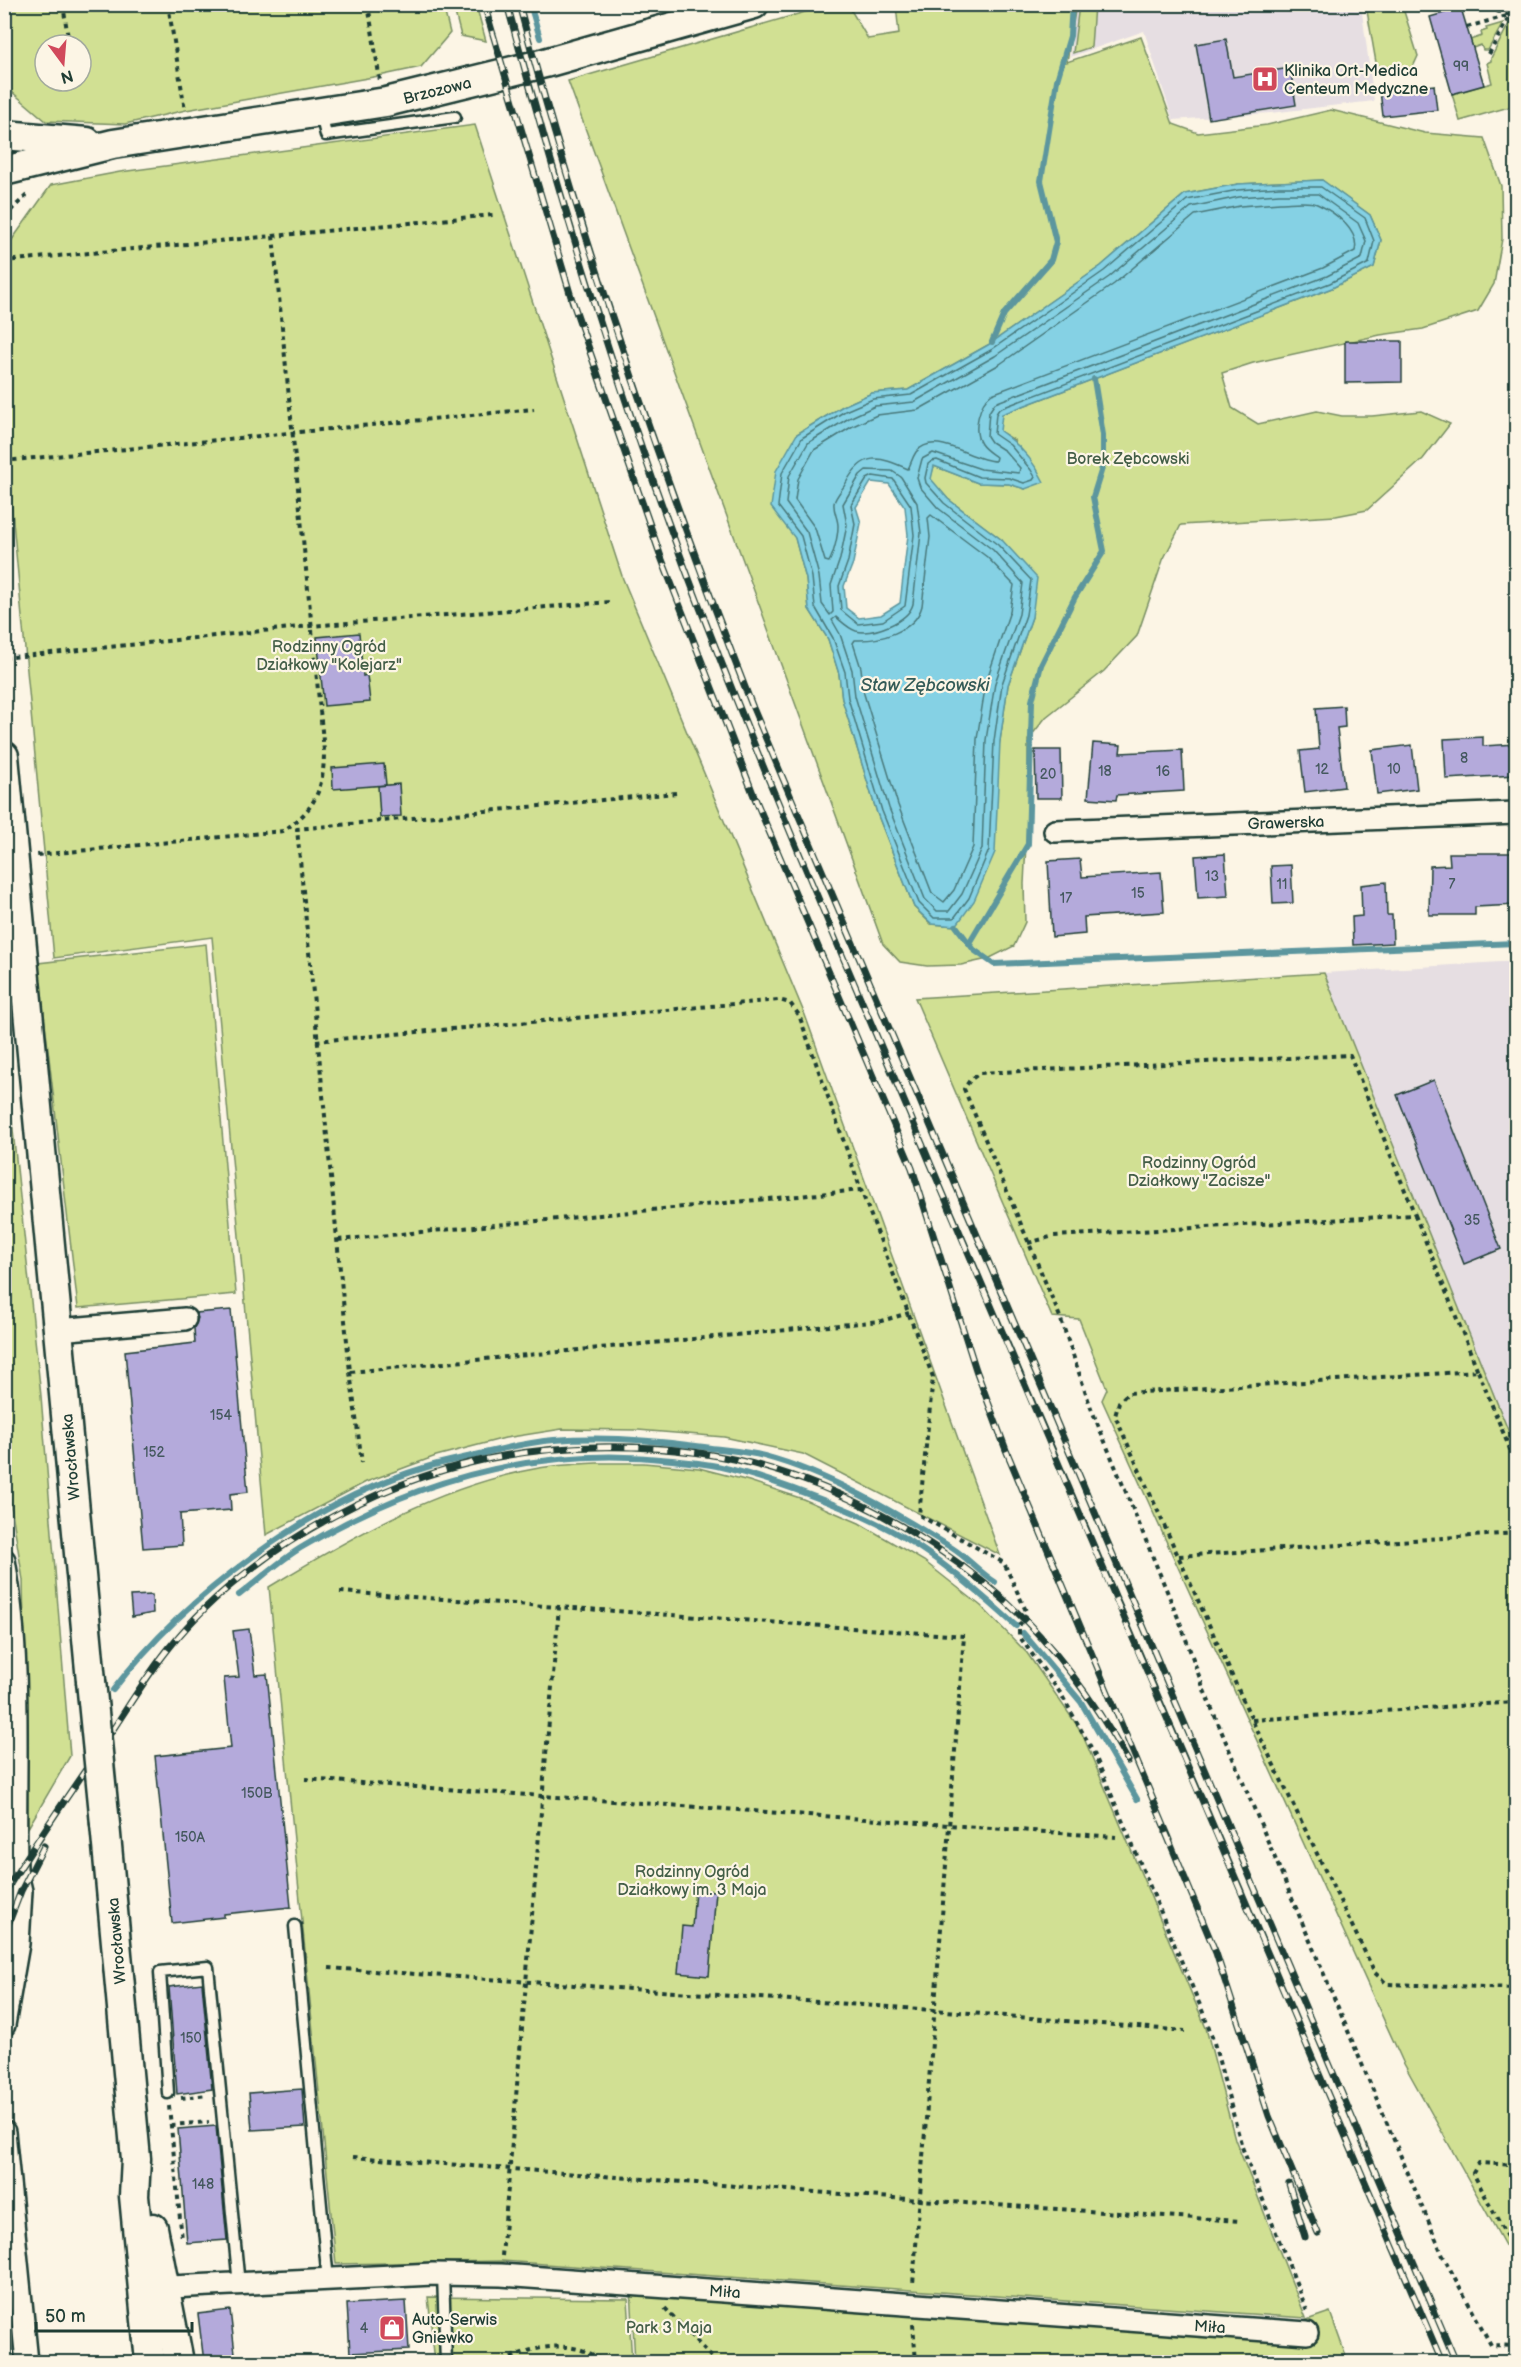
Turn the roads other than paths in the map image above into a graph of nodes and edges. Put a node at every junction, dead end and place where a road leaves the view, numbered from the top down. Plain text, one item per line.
1 (754, 4) edge
2 (321, 114) junction
3 (455, 117) dead end
4 (4, 135) edge
5 (113, 144) junction
6 (4, 171) edge
7 (4, 756) edge
8 (1516, 813) edge
9 (7, 819) edge
10 (1055, 831) dead end
11 (185, 1319) dead end
12 (58, 1330) junction
13 (4, 1560) edge
14 (7, 1592) edge
15 (295, 1926) dead end
16 (4, 2025) edge
17 (168, 2096) road end
18 (4, 2132) edge
19 (7, 2188) edge
20 (443, 2274) junction
21 (328, 2281) junction
22 (239, 2285) junction
23 (154, 2288) junction
24 (1307, 2333) road end
25 (27, 2362) edge
26 (150, 2362) edge
27 (179, 2362) edge
28 (446, 2362) edge

1 - 2 main road, Brzozowa
2 - 3 lane
2 - 5 main road, Brzozowa
4 - 5 main road, Brzozowa
5 - 6 main road, Brzozowa
7 - 9 main road, Wrocławska
8 - 10 street, Grawerska
9 - 12 main road, Wrocławska
11 - 12 street
12 - 23 main road, Wrocławska, bridge
13 - 14 street
14 - 16 street
15 - 21 lane
17 - 22 lane
18 - 19 street
19 - 25 street
20 - 21 street, Miła
20 - 24 street, Miła
20 - 28 lane
21 - 22 street, Miła
22 - 23 street, Miła
23 - 26 main road, Wrocławska
23 - 27 main road, Wrocławska

